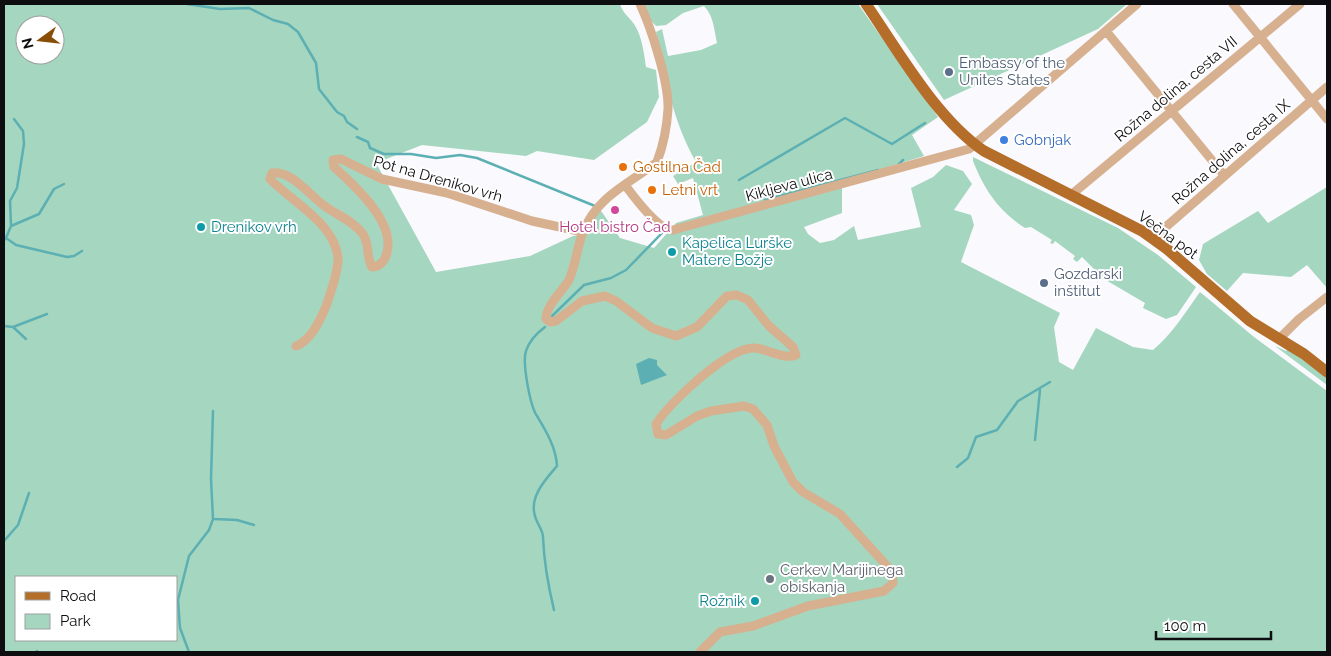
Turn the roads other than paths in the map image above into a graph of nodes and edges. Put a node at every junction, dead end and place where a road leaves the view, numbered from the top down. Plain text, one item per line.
1 (640, 4) edge
2 (866, 4) edge
3 (1137, 4) edge
4 (1234, 4) edge
5 (1300, 4) edge
6 (1106, 31) junction
7 (1260, 36) junction
8 (1327, 87) edge
9 (1312, 100) junction
10 (1172, 110) junction
11 (1327, 119) edge
12 (976, 145) junction
13 (1224, 175) junction
14 (625, 185) junction
15 (1071, 195) junction
16 (583, 232) junction
17 (1153, 238) junction
18 (1327, 298) edge
19 (1279, 339) junction
20 (296, 346) dead end
21 (1327, 372) edge
22 (700, 652) edge

1 - 14 street
2 - 12 main road, Večna pot
3 - 6 street
4 - 7 street
5 - 7 street, Rožna dolina, cesta VII
6 - 10 street
6 - 12 street
7 - 9 street
7 - 10 street, Rožna dolina, cesta VII
8 - 9 street, Rožna dolina, cesta IX
9 - 11 street
9 - 13 street, Rožna dolina, cesta IX
10 - 13 street
10 - 15 street, Rožna dolina, cesta VII
12 - 14 street, Kikljeva ulica
12 - 15 main road, Večna pot
13 - 17 street, Rožna dolina, cesta IX
14 - 16 street
15 - 17 main road, Večna pot
16 - 20 street, Pot na Drenikov vrh
16 - 22 street
17 - 19 main road, Večna pot
18 - 19 street
19 - 21 main road, Večna pot

